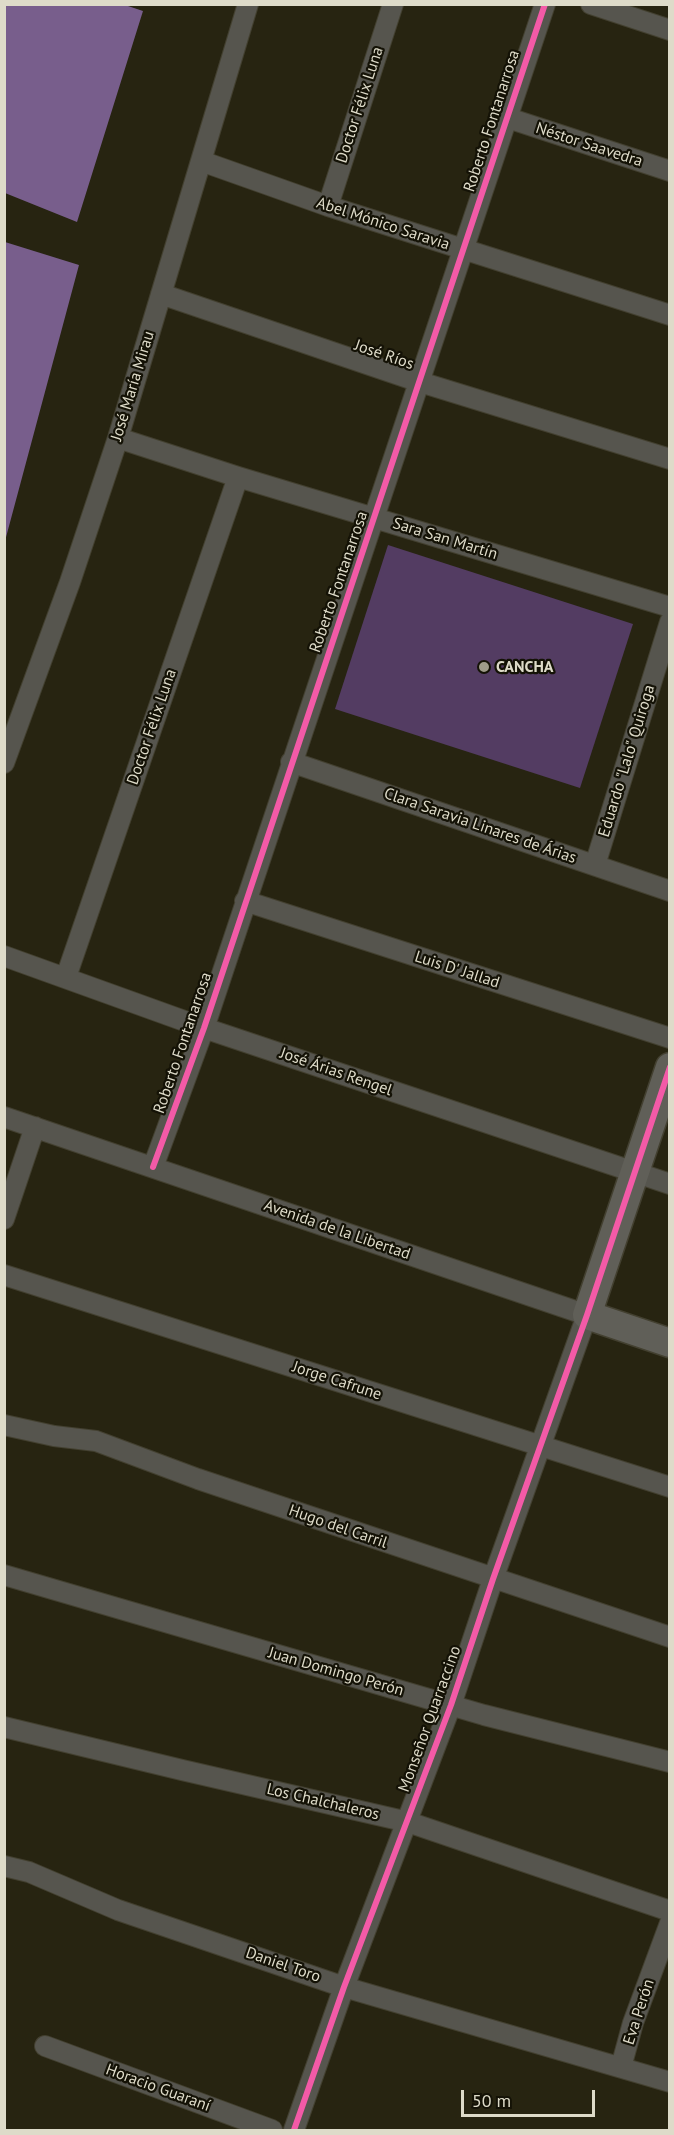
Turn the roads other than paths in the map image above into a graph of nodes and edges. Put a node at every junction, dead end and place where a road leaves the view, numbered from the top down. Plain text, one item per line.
1 (248, 4) edge
2 (393, 4) edge
3 (545, 4) edge
4 (591, 4) edge
5 (669, 30) edge
6 (508, 118) junction
7 (201, 161) junction
8 (669, 171) edge
9 (328, 206) junction
10 (464, 250) junction
11 (161, 294) junction
12 (669, 315) edge
13 (420, 382) junction
14 (118, 438) junction
15 (669, 459) edge
16 (238, 477) junction
17 (375, 518) junction
18 (669, 608) edge
19 (669, 622) edge
20 (291, 762) junction
21 (4, 764) edge
22 (595, 866) junction
23 (669, 891) edge
24 (245, 901) junction
25 (4, 956) edge
26 (66, 977) junction
27 (204, 1028) junction
28 (669, 1038) edge
29 (669, 1067) edge
30 (4, 1117) edge
31 (35, 1126) junction
32 (153, 1167) junction
33 (636, 1173) junction
34 (669, 1184) edge
35 (4, 1219) edge
36 (4, 1275) edge
37 (587, 1315) junction
38 (669, 1343) edge
39 (4, 1425) edge
40 (542, 1446) junction
41 (669, 1487) edge
42 (4, 1575) edge
43 (493, 1579) junction
44 (669, 1638) edge
45 (451, 1705) junction
46 (4, 1727) edge
47 (669, 1762) edge
48 (408, 1822) junction
49 (4, 1866) edge
50 (669, 1911) edge
51 (669, 1923) edge
52 (344, 1986) junction
53 (45, 2046) dead end
54 (621, 2067) junction
55 (669, 2082) edge
56 (272, 2130) edge
57 (294, 2130) edge

1 - 7 street, José María Mirau
2 - 9 street, Doctor Félix Luna
3 - 6 street, Roberto Fontanarrosa
4 - 5 street
6 - 8 street, Néstor Saavedra
6 - 10 street, Roberto Fontanarrosa
7 - 9 street, Abel Mónico Saravia
7 - 11 street, José María Mirau
9 - 10 street, Abel Mónico Saravia
10 - 12 street, Abel Mónico Saravia
10 - 13 street, Roberto Fontanarrosa
11 - 13 street, José Ríos
11 - 14 street, José María Mirau
13 - 15 street, José Ríos
13 - 17 street, Roberto Fontanarrosa
14 - 16 street, Sara San Martín
14 - 21 street, José María Mirau
16 - 17 street, Sara San Martín
16 - 26 street, Doctor Félix Luna
17 - 18 street, Sara San Martín
17 - 20 street, Roberto Fontanarrosa
19 - 22 street, Eduardo "Lalo" Quiroga
20 - 22 street, Clara Saravia Linares de Árias
20 - 24 street, Roberto Fontanarrosa
22 - 23 street, Clara Saravia Linares de Árias
24 - 27 street, Roberto Fontanarrosa
24 - 28 street, Luis D' Jallad
25 - 26 street, José Árias Rengel
26 - 27 street, José Árias Rengel
27 - 32 street, Roberto Fontanarrosa
27 - 33 street, José Árias Rengel
29 - 33 street
30 - 31 street, Avenida de la Libertad
31 - 32 street, Avenida de la Libertad
31 - 35 street
32 - 37 street, Avenida de la Libertad
33 - 34 street, José Árias Rengel
33 - 37 street
36 - 40 street, Jorge Cafrune
37 - 38 street, Avenida de la Libertad
37 - 40 street, Monseñor Quarraccino
39 - 43 street, Hugo del Carril
40 - 41 street, Jorge Cafrune
40 - 43 street, Monseñor Quarraccino
42 - 45 street, Juan Domingo Perón
43 - 44 street, Hugo del Carril
43 - 45 street, Monseñor Quarraccino
45 - 47 street, Juan Domingo Perón
45 - 48 street, Monseñor Quarraccino
46 - 48 street, Los Chalchaleros
48 - 50 street, Los Chalchaleros
48 - 52 street, Monseñor Quarraccino
49 - 52 street, Daniel Toro
51 - 54 street, Eva Perón
52 - 54 street, Daniel Toro
52 - 57 street, Monseñor Quarraccino
53 - 56 street, Horacio Guaraní
54 - 55 street, Daniel Toro

